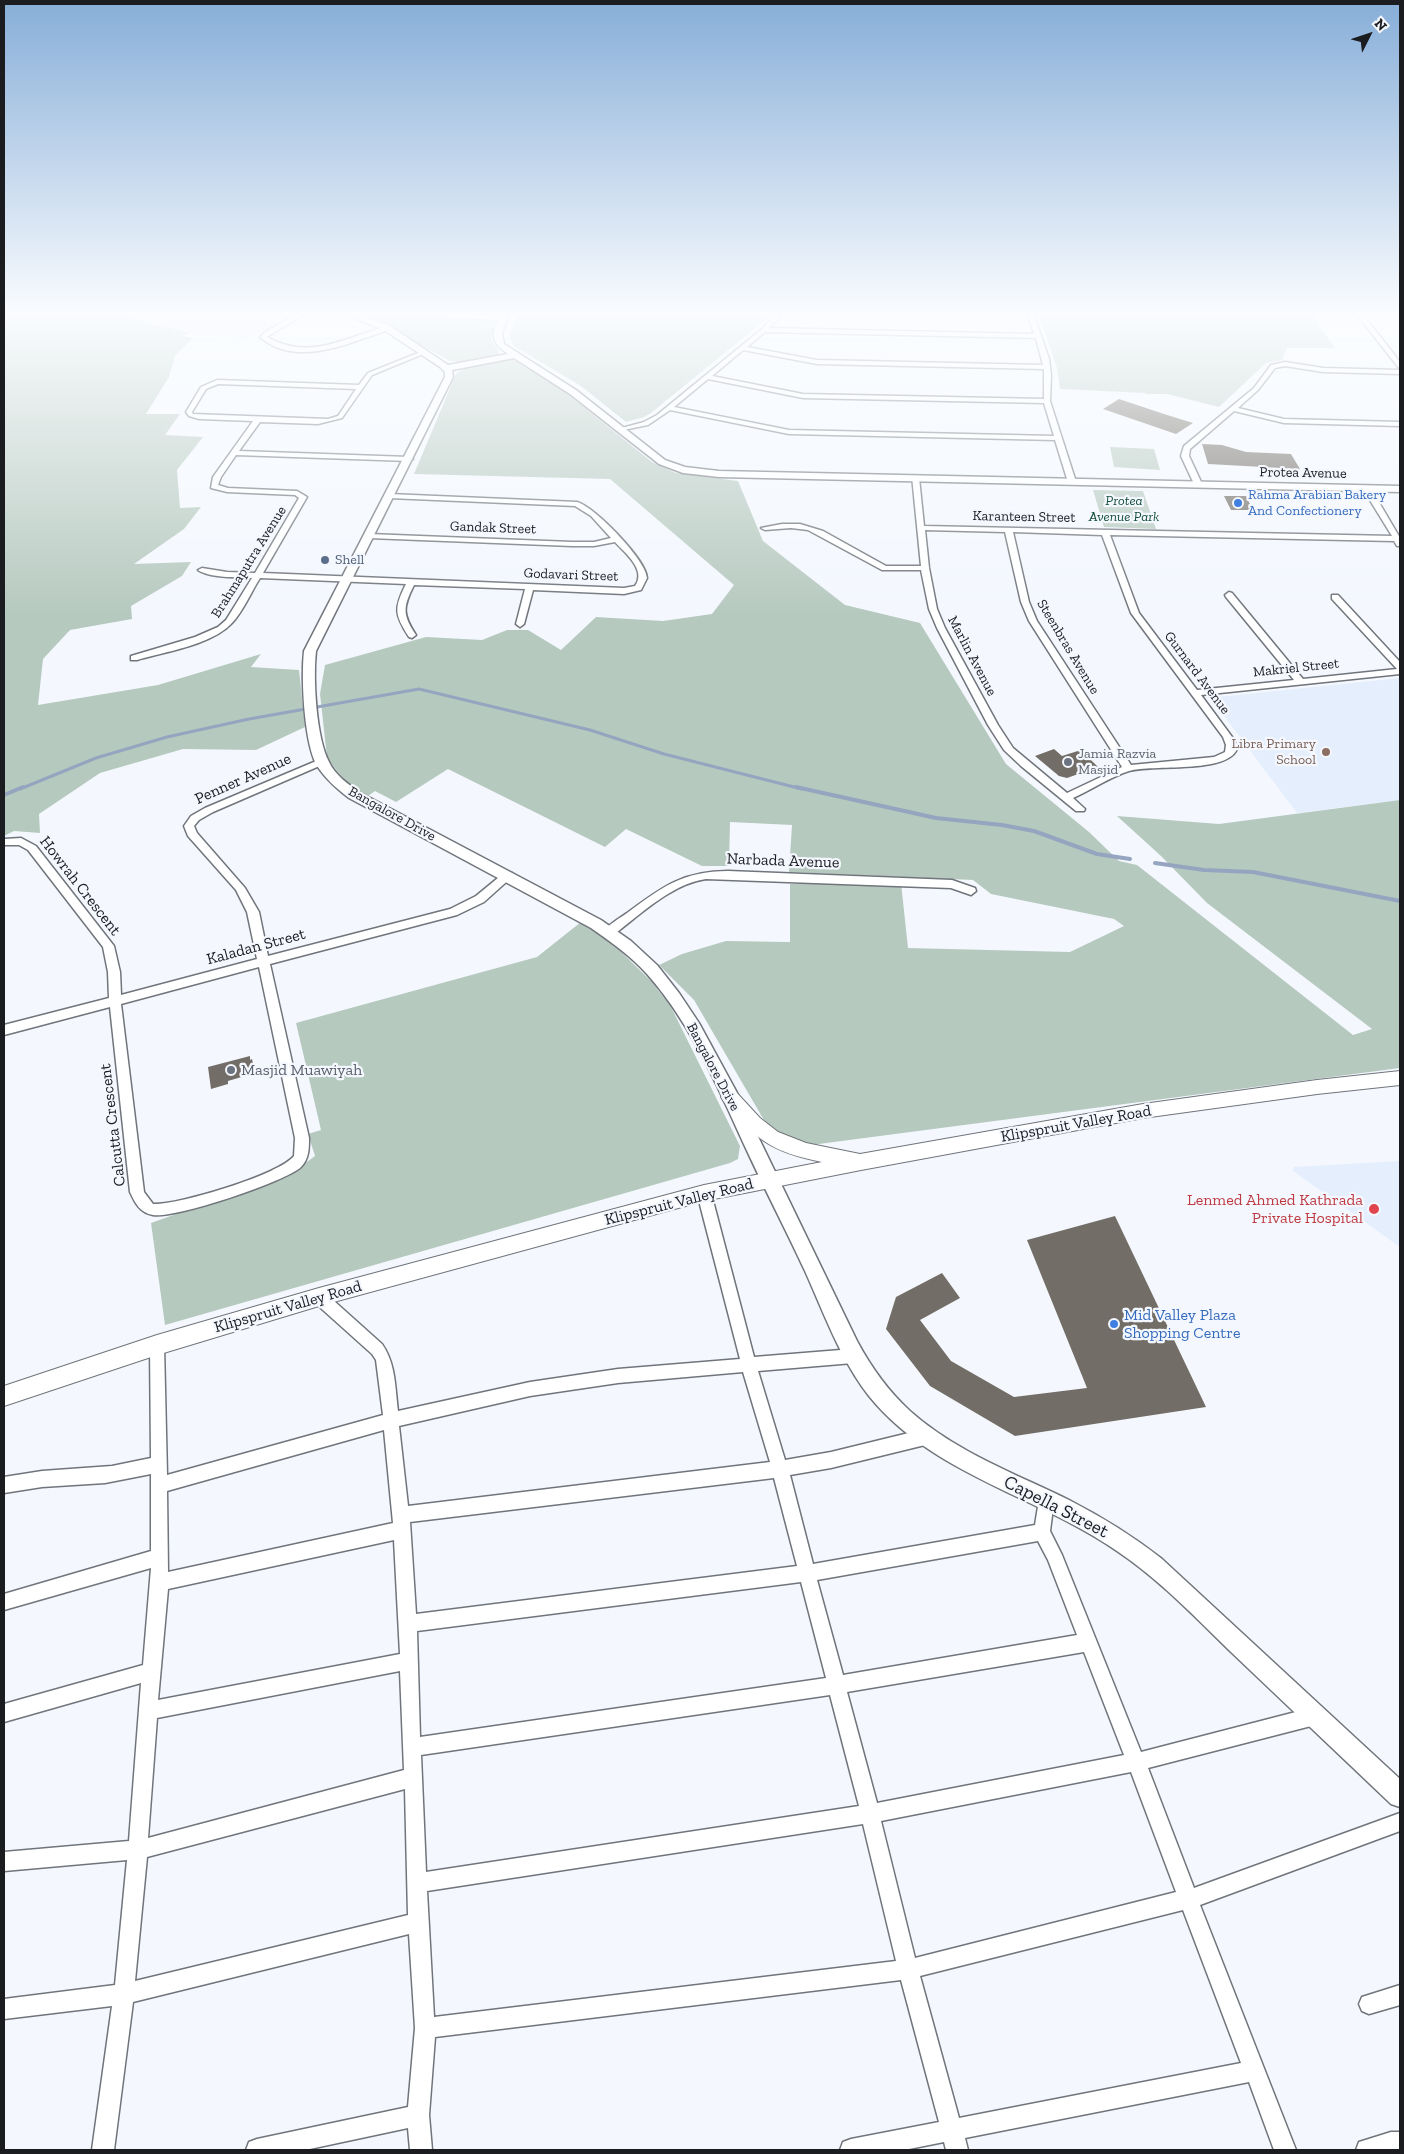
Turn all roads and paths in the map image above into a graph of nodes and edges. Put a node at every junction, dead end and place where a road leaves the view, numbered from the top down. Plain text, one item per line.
1 (189, 413) edge
2 (344, 413) edge
3 (432, 413) edge
4 (598, 413) edge
5 (663, 413) edge
6 (691, 413) edge
7 (1050, 413) edge
8 (1227, 413) edge
9 (1250, 413) edge
10 (258, 420) junction
11 (1400, 424) edge
12 (620, 430) junction
13 (1058, 438) junction
14 (235, 452) junction
15 (408, 459) junction
16 (915, 478) junction
17 (1072, 482) junction
18 (1198, 484) junction
19 (1367, 488) junction
20 (1400, 489) edge
21 (389, 496) junction
22 (765, 528) dead end
23 (921, 528) junction
24 (1008, 529) junction
25 (1105, 532) junction
26 (369, 536) junction
27 (616, 539) junction
28 (1399, 542) edge
29 (925, 568) junction
30 (202, 570) dead end
31 (256, 575) junction
32 (346, 579) junction
33 (411, 582) junction
34 (530, 587) junction
35 (1229, 595) dead end
36 (1335, 597) dead end
37 (520, 624) dead end
38 (412, 635) dead end
39 (134, 658) dead end
40 (1400, 667) edge
41 (1400, 671) edge
42 (1300, 680) junction
43 (1195, 692) junction
44 (321, 762) junction
45 (1128, 768) junction
46 (1065, 798) junction
47 (1080, 809) dead end
48 (4, 842) edge
49 (508, 876) junction
50 (970, 891) dead end
51 (610, 932) junction
52 (263, 962) junction
53 (115, 1001) junction
54 (4, 1030) edge
55 (1400, 1078) edge
56 (730, 1097) junction
57 (861, 1162) junction
58 (770, 1181) junction
59 (704, 1193) junction
60 (319, 1297) junction
61 (157, 1345) junction
62 (853, 1356) junction
63 (749, 1366) junction
64 (4, 1396) edge
65 (392, 1420) junction
66 (925, 1437) junction
67 (158, 1464) junction
68 (780, 1470) junction
69 (159, 1484) junction
70 (4, 1485) edge
71 (1046, 1500) junction
72 (401, 1522) junction
73 (1042, 1532) junction
74 (160, 1557) junction
75 (807, 1573) junction
76 (160, 1582) junction
77 (4, 1602) edge
78 (408, 1624) junction
79 (1089, 1642) junction
80 (409, 1661) junction
81 (151, 1672) junction
82 (837, 1685) junction
83 (149, 1711) junction
84 (4, 1713) edge
85 (1315, 1716) junction
86 (411, 1748) junction
87 (1136, 1762) junction
88 (414, 1777) junction
89 (1400, 1795) edge
90 (870, 1814) junction
91 (1400, 1822) edge
92 (138, 1850) junction
93 (4, 1861) edge
94 (417, 1883) junction
95 (1189, 1899) junction
96 (418, 1922) junction
97 (910, 1969) junction
98 (124, 1994) junction
99 (1400, 1995) edge
100 (1369, 2004) dead end
101 (4, 2009) edge
102 (425, 2028) junction
103 (1253, 2071) junction
104 (418, 2114) junction
105 (954, 2140) edge
106 (1400, 2143) edge
107 (103, 2150) edge
108 (257, 2150) edge
109 (421, 2150) edge
110 (851, 2150) edge
111 (1285, 2150) edge
112 (1367, 2150) edge

1 - 10 street
2 - 10 street
3 - 15 street
4 - 12 street, Protea Avenue
5 - 12 street
6 - 13 street
7 - 13 street
8 - 18 street
9 - 11 street
10 - 14 street, Brahmaputra Avenue
12 - 16 street, Protea Avenue
13 - 17 street
14 - 15 street
14 - 31 street, Brahmaputra Avenue
15 - 21 street
16 - 17 street, Protea Avenue
16 - 23 street, Marlin Avenue
17 - 18 street, Protea Avenue
18 - 19 street, Protea Avenue
19 - 20 street, Protea Avenue
19 - 28 street
21 - 26 street
21 - 27 street, Godavari Street
22 - 29 street
23 - 24 street, Karanteen Street
23 - 29 street, Marlin Avenue
24 - 25 street, Karanteen Street
24 - 45 street, Steenbras Avenue
25 - 28 street, Karanteen Street
25 - 43 street, Gurnard Avenue
26 - 27 street, Gandak Street
26 - 32 street
27 - 34 street, Godavari Street
29 - 46 street, Marlin Avenue
30 - 31 street, Godavari Street
31 - 32 street, Godavari Street
31 - 39 street, Brahmaputra Avenue
32 - 33 street, Godavari Street
32 - 44 street
33 - 34 street, Godavari Street
33 - 38 street
34 - 37 street
35 - 42 street
36 - 40 street
41 - 42 street, Makriel Street
42 - 43 street, Makriel Street
43 - 45 street, Gurnard Avenue
44 - 49 street, Bangalore Drive
44 - 52 street, Penner Avenue
45 - 46 street, Gurnard Avenue
46 - 47 street, Marlin Avenue
48 - 53 street, Howrah Crescent
49 - 51 street, Bangalore Drive
49 - 52 street, Kaladan Street
50 - 51 street, Narbada Avenue
51 - 56 street, Bangalore Drive
52 - 53 street, Kaladan Street
52 - 53 street, Calcutta Crescent
53 - 54 street, Kaladan Street
55 - 57 main road, Klipspruit Valley Road
56 - 57 main road
56 - 58 street, Bangalore Drive
57 - 58 main road, Klipspruit Valley Road
58 - 59 main road, Klipspruit Valley Road
58 - 62 street, Capella Street
59 - 60 main road, Klipspruit Valley Road
59 - 63 street
60 - 61 main road, Klipspruit Valley Road
60 - 65 street
61 - 64 main road, Klipspruit Valley Road
61 - 67 street
62 - 63 street
62 - 66 street, Capella Street
63 - 65 street
63 - 68 street
65 - 69 street
65 - 72 street
66 - 68 street
66 - 71 street, Capella Street
67 - 69 street
67 - 70 street
68 - 72 street
68 - 75 street
69 - 74 street
71 - 73 street
71 - 85 street, Capella Street
72 - 76 street
72 - 78 street
73 - 75 street
73 - 79 street
74 - 76 street
74 - 77 street
75 - 78 street
75 - 82 street
76 - 81 street
78 - 80 street
79 - 82 street
79 - 87 street
80 - 83 street
80 - 86 street
81 - 83 street
81 - 84 street
82 - 86 street
82 - 90 street
83 - 92 street
85 - 87 street
85 - 89 street, Capella Street
86 - 88 street
87 - 90 street
87 - 95 street
88 - 92 street
88 - 94 street
90 - 94 street
90 - 97 street
91 - 95 street
92 - 93 street
92 - 98 street
94 - 96 street
95 - 97 street
95 - 103 street
96 - 98 street
96 - 102 street
97 - 102 street
97 - 105 street
98 - 101 street
98 - 107 street
99 - 100 street
102 - 104 street
103 - 105 street
103 - 111 street
104 - 108 street
104 - 109 street
105 - 110 street
106 - 112 street

